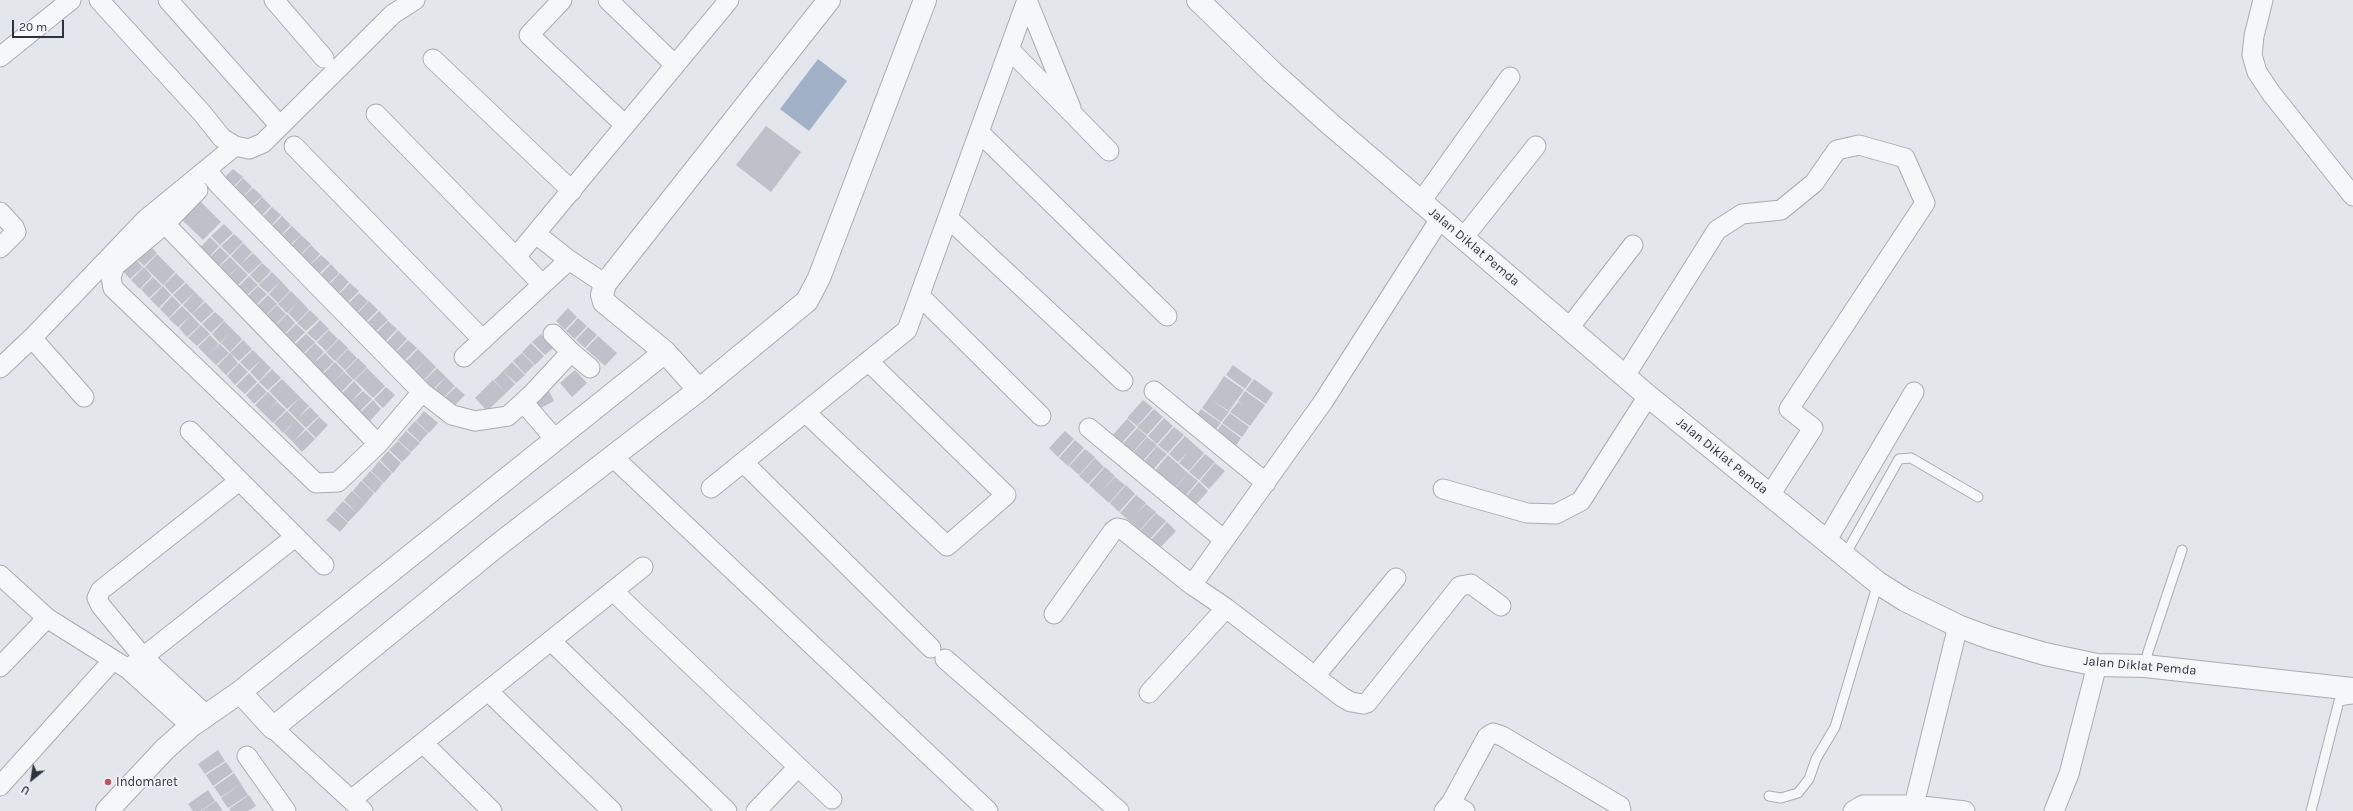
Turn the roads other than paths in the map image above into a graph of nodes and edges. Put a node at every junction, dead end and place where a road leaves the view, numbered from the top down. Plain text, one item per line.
1 (71, 0) edge
2 (99, 0) edge
3 (168, 0) edge
4 (274, 0) edge
5 (415, 0) edge
6 (562, 0) edge
7 (608, 0) edge
8 (729, 0) edge
9 (829, 0) edge
10 (925, 0) edge
11 (1027, 0) edge
12 (1198, 0) edge
13 (2263, 0) edge
14 (1009, 49) junction
15 (0, 57) edge
16 (324, 58) dead end
17 (433, 59) dead end
18 (675, 65) junction
19 (1510, 77) dead end
20 (376, 114) dead end
21 (1075, 116) junction
22 (626, 125) junction
23 (280, 126) junction
24 (979, 132) junction
25 (235, 146) junction
26 (294, 146) dead end
27 (1536, 146) dead end
28 (1109, 151) dead end
29 (209, 173) junction
30 (572, 191) junction
31 (2353, 196) edge
32 (1420, 203) junction
33 (0, 212) edge
34 (948, 218) junction
35 (1440, 219) junction
36 (164, 224) junction
37 (536, 234) junction
38 (1464, 237) junction
39 (1633, 245) dead end
40 (0, 248) edge
41 (516, 257) junction
42 (569, 260) junction
43 (542, 284) junction
44 (605, 284) junction
45 (920, 296) junction
46 (1167, 316) dead end
47 (1569, 328) junction
48 (553, 334) dead end
49 (32, 338) junction
50 (483, 340) junction
51 (571, 352) junction
52 (668, 355) junction
53 (464, 357) dead end
54 (868, 361) junction
55 (0, 368) edge
56 (590, 368) dead end
57 (1625, 376) junction
58 (1123, 381) dead end
59 (696, 386) junction
60 (1154, 391) dead end
61 (422, 392) junction
62 (1914, 392) dead end
63 (1648, 396) junction
64 (84, 397) dead end
65 (523, 402) junction
66 (805, 412) junction
67 (1042, 416) dead end
68 (1089, 428) dead end
69 (190, 431) dead end
70 (555, 439) junction
71 (378, 444) junction
72 (612, 457) junction
73 (743, 462) junction
74 (239, 481) junction
75 (1266, 483) junction
76 (711, 488) dead end
77 (1443, 489) dead end
78 (1770, 494) junction
79 (1978, 497) dead end
80 (295, 536) junction
81 (1223, 539) junction
82 (1827, 540) junction
83 (2182, 550) dead end
84 (1845, 555) junction
85 (324, 565) dead end
86 (643, 567) dead end
87 (0, 575) edge
88 (1396, 578) dead end
89 (1878, 583) junction
90 (1192, 585) junction
91 (613, 591) junction
92 (1500, 606) dead end
93 (1226, 608) junction
94 (1054, 614) dead end
95 (47, 618) junction
96 (1958, 626) junction
97 (551, 641) junction
98 (143, 657) junction
99 (120, 664) junction
100 (2097, 665) junction
101 (2145, 666) junction
102 (0, 667) edge
103 (1315, 676) junction
104 (2353, 689) edge
105 (488, 691) junction
106 (1149, 693) dead end
107 (243, 695) junction
108 (2353, 699) edge
109 (198, 720) junction
110 (270, 724) junction
111 (423, 743) junction
112 (247, 756) dead end
113 (798, 767) junction
114 (0, 786) edge
115 (1769, 796) dead end
116 (832, 799) dead end
117 (1914, 805) junction
118 (357, 806) edge
119 (1453, 808) edge
120 (107, 811) edge
121 (286, 811) edge
122 (492, 811) edge
123 (612, 811) edge
124 (727, 811) edge
125 (756, 811) edge
126 (988, 811) edge
127 (1120, 811) edge
128 (1621, 811) edge
129 (1853, 811) edge
130 (1965, 811) edge
131 (2054, 811) edge
132 (2311, 811) edge

1 - 15 street
2 - 25 street
3 - 23 street
4 - 16 street
5 - 23 street
6 - 22 street
7 - 18 street
8 - 18 street
9 - 44 street
10 - 59 street
11 - 14 street
11 - 21 street
12 - 32 street, Jalan Diklat Pemda
13 - 31 street
14 - 21 street
14 - 24 street
17 - 30 street
18 - 22 street
19 - 32 street
20 - 41 street
21 - 28 street
22 - 30 street
23 - 25 street
24 - 34 street
24 - 46 street
25 - 29 street
26 - 50 street
27 - 38 street
29 - 36 street
29 - 49 street
29 - 61 street
30 - 37 street
32 - 35 street, Jalan Diklat Pemda
33 - 40 street
34 - 45 street
34 - 58 street
35 - 38 street, Jalan Diklat Pemda
35 - 75 street
36 - 71 street
36 - 71 street
37 - 41 street
37 - 42 street
38 - 47 street, Jalan Diklat Pemda
39 - 47 street
41 - 43 street
42 - 43 street
42 - 44 street
43 - 50 street
44 - 52 street
45 - 54 street
45 - 67 street
47 - 57 street, Jalan Diklat Pemda
48 - 51 street
49 - 55 street
49 - 64 street
50 - 53 street
51 - 56 street
51 - 65 street
52 - 59 street
52 - 70 street
54 - 66 street
54 - 66 street
57 - 63 street, Jalan Diklat Pemda
57 - 78 street
59 - 72 street
60 - 75 street
61 - 65 street
61 - 71 street
62 - 82 street
63 - 77 street
63 - 78 street, Jalan Diklat Pemda
65 - 70 street
66 - 73 street
68 - 81 street
69 - 74 street
70 - 107 street
72 - 110 street
72 - 126 street
73 - 76 street
73 - 127 street
74 - 80 street
74 - 98 street
75 - 81 street
78 - 82 street, Jalan Diklat Pemda
79 - 84 lane
80 - 85 street
80 - 98 street
81 - 90 street
82 - 84 street, Jalan Diklat Pemda
83 - 101 lane
84 - 89 street, Jalan Diklat Pemda
86 - 91 street
87 - 95 street
88 - 103 street
89 - 96 street, Jalan Diklat Pemda
89 - 115 lane
90 - 93 street
90 - 94 street
91 - 97 street
91 - 113 street
92 - 103 street
93 - 103 street
93 - 106 street
95 - 99 street
95 - 102 street
96 - 100 street, Jalan Diklat Pemda
96 - 117 street
97 - 105 street
97 - 124 street
98 - 99 street
98 - 109 street
99 - 109 street
99 - 114 street
100 - 101 street, Jalan Diklat Pemda
100 - 131 street
101 - 104 street, Jalan Diklat Pemda
105 - 111 street
105 - 123 street
107 - 109 street
107 - 110 street
108 - 132 lane
109 - 120 street
110 - 118 street
111 - 118 street
111 - 122 street
112 - 121 street
113 - 116 street
113 - 125 street
117 - 129 street
117 - 130 street
119 - 128 street

